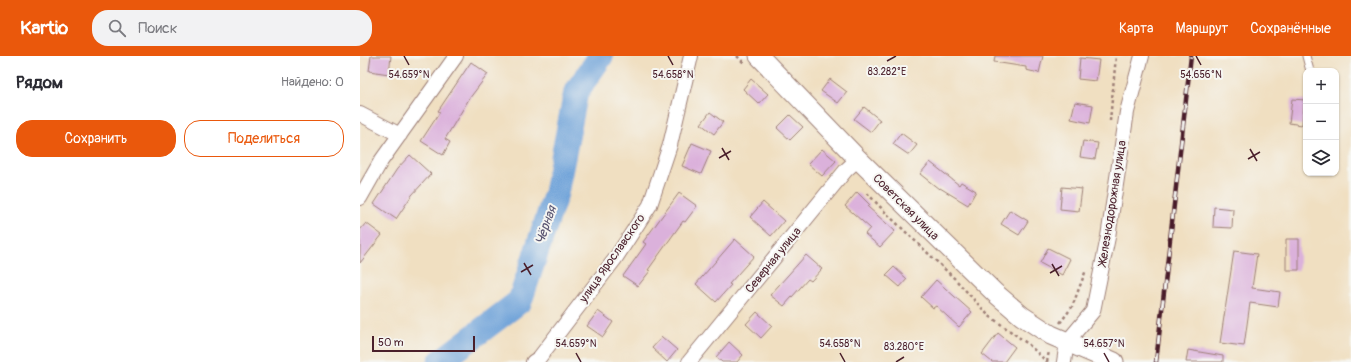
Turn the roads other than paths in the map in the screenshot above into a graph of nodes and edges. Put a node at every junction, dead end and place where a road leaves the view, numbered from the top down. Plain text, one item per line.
1 (456, 56) edge
2 (690, 56) edge
3 (759, 56) edge
4 (1142, 56) edge
5 (1306, 56) edge
6 (1309, 68) edge
7 (360, 114) edge
8 (400, 136) junction
9 (858, 159) junction
10 (360, 198) edge
11 (1059, 339) junction
12 (538, 361) edge
13 (689, 362) edge
14 (1064, 362) edge
15 (1114, 362) edge

1 - 8 street
2 - 12 street, улица Ярославского
3 - 9 main road, Советская улица
4 - 11 street, Железнодорожная улица
5 - 6 lane
7 - 8 street
8 - 10 street
9 - 11 main road, Советская улица
9 - 13 street, Северная улица
11 - 14 street
11 - 15 main road, Советская улица

